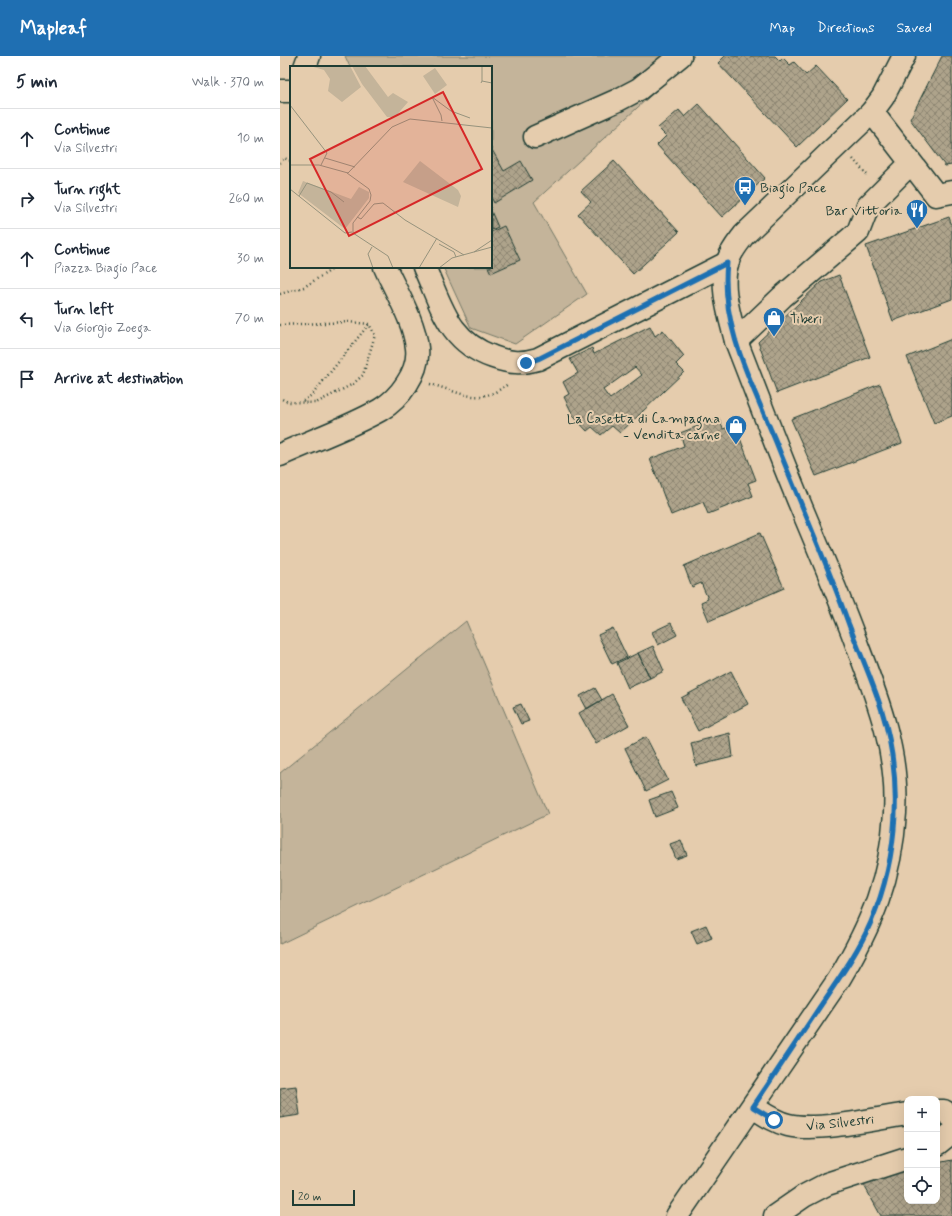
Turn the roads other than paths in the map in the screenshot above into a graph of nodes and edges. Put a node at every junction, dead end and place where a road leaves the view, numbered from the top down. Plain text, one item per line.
1 (309, 56) edge
2 (680, 56) edge
3 (904, 56) edge
4 (305, 66) edge
5 (872, 112) junction
6 (535, 137) dead end
7 (911, 163) junction
8 (952, 192) edge
9 (727, 263) junction
10 (385, 268) edge
11 (424, 268) edge
12 (736, 341) junction
13 (280, 455) edge
14 (753, 1107) junction
15 (940, 1111) edge
16 (904, 1114) edge
17 (952, 1117) edge
18 (952, 1134) edge
19 (940, 1143) edge
20 (904, 1159) edge
21 (677, 1216) edge
22 (775, 1216) edge

1 - 4 main road
2 - 6 main road
3 - 5 main road
5 - 7 main road
5 - 9 main road
7 - 8 main road
7 - 12 main road
9 - 11 main road
9 - 12 main road
10 - 13 main road
12 - 14 main road
14 - 16 main road, Via Silvestri
14 - 21 main road
15 - 17 main road
18 - 19 main road
20 - 22 main road

